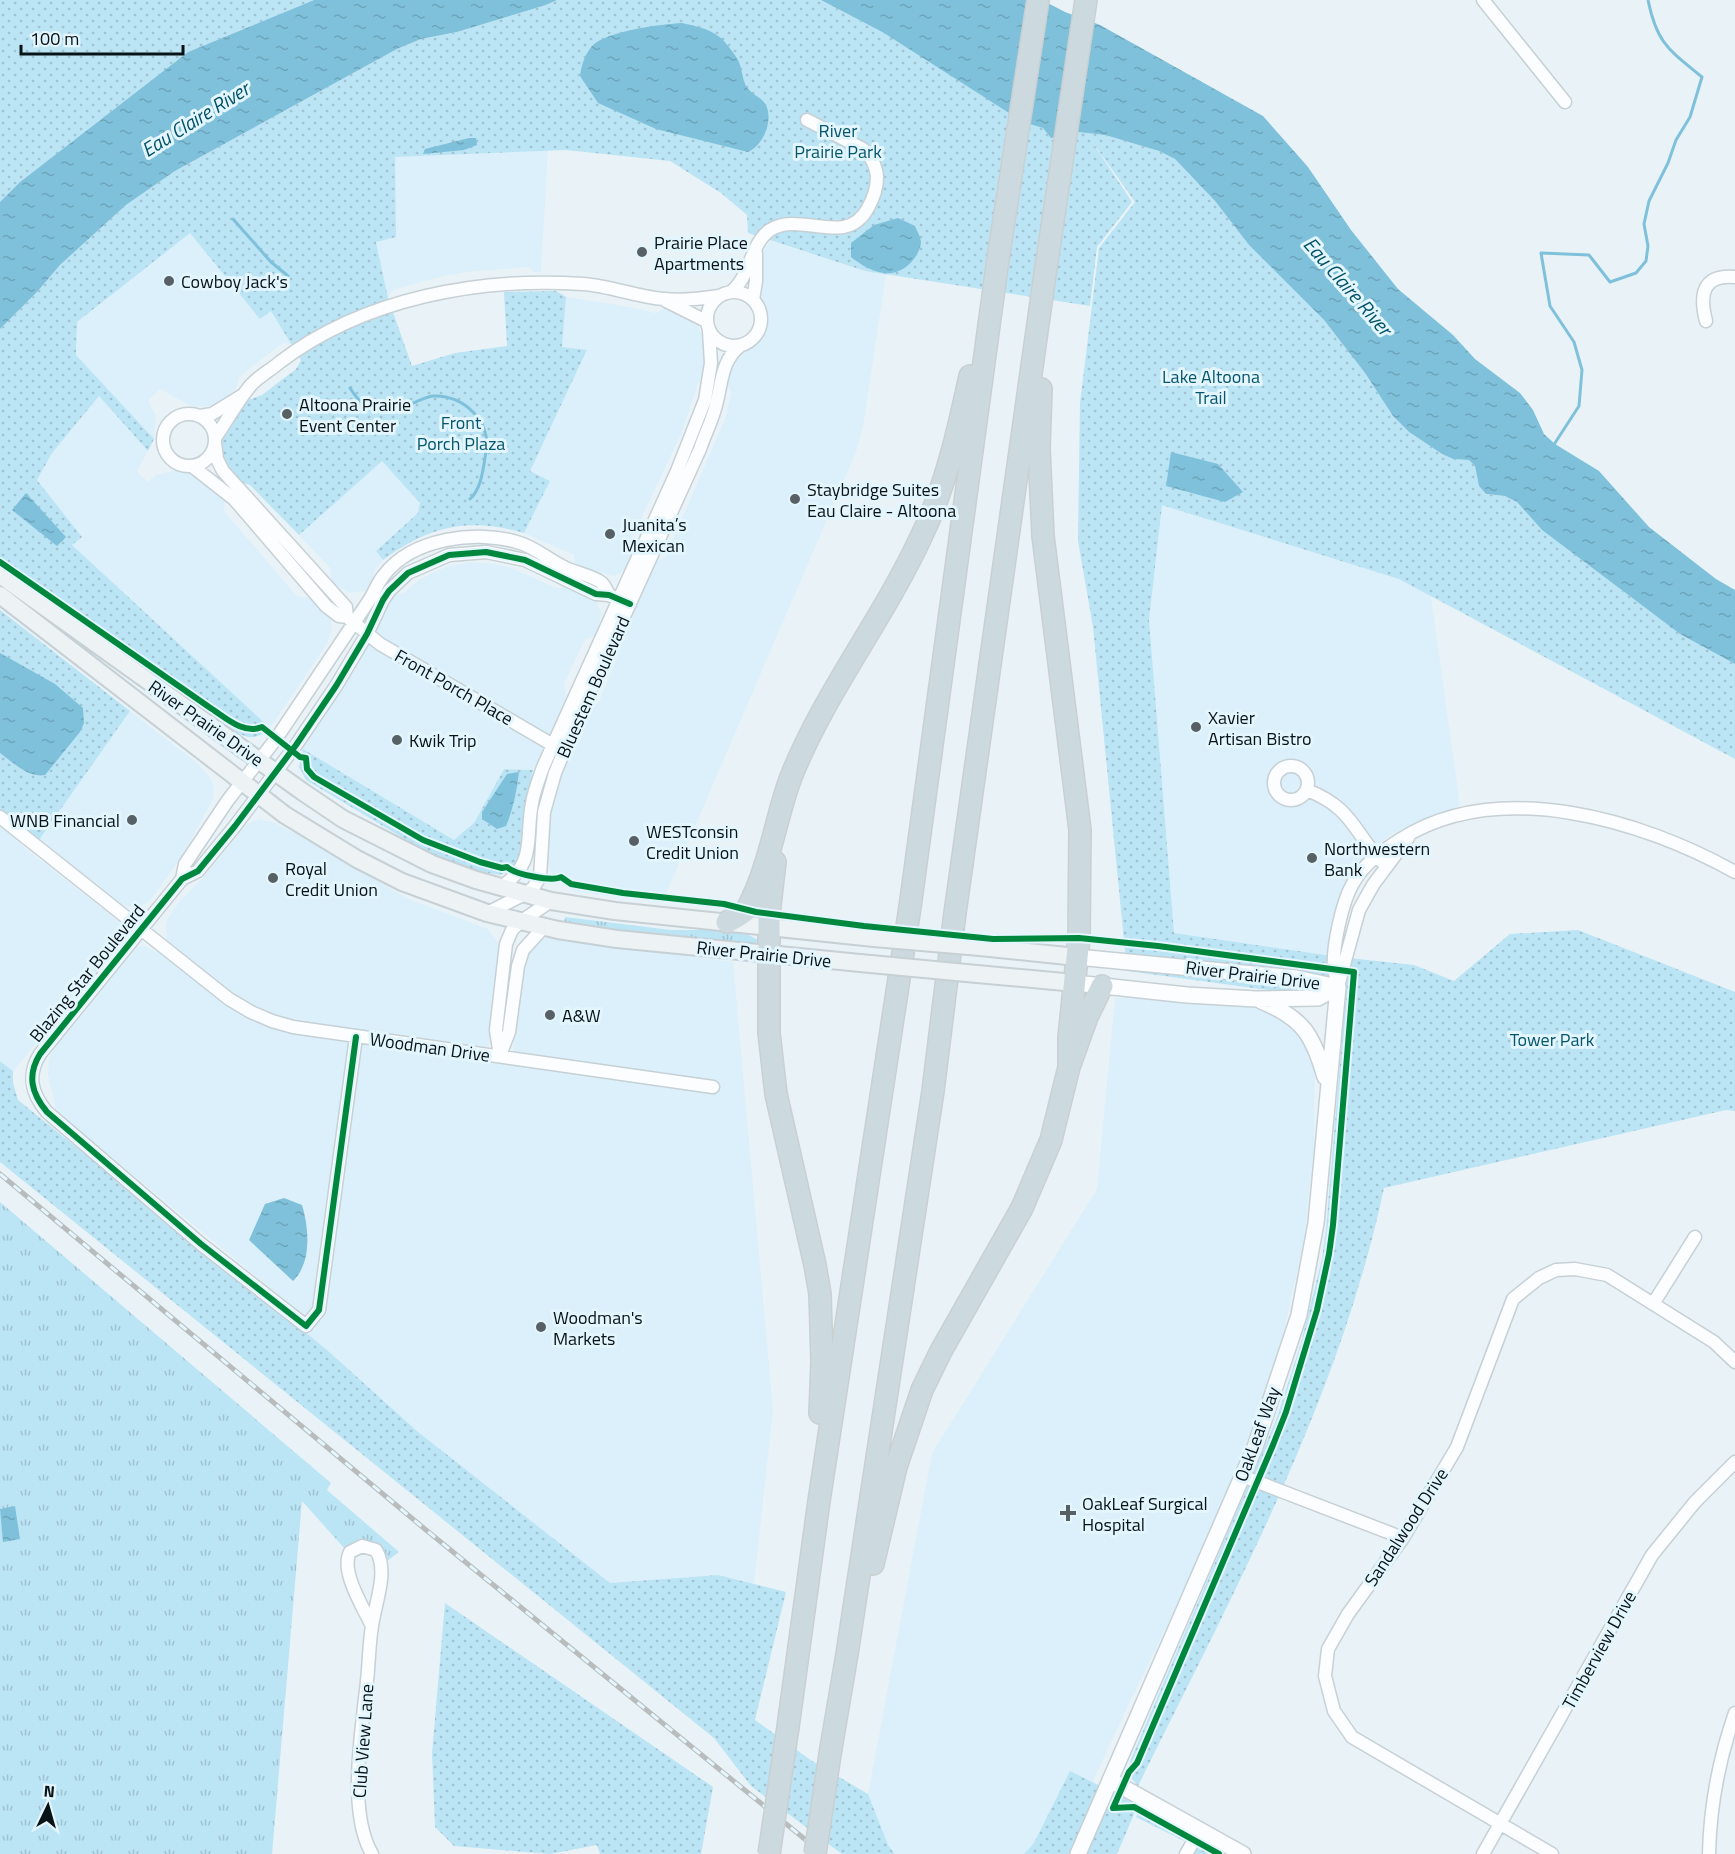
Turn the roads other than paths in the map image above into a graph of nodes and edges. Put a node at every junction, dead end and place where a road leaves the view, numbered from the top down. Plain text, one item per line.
1 (1038, 0) edge
2 (1086, 0) edge
3 (1483, 0) edge
4 (1565, 102) dead end
5 (807, 120) dead end
6 (756, 250) junction
7 (999, 253) junction
8 (1045, 274) junction
9 (1735, 277) edge
10 (725, 294) junction
11 (662, 299) junction
12 (753, 300) junction
13 (1706, 321) dead end
14 (707, 326) junction
15 (741, 346) junction
16 (245, 394) junction
17 (200, 416) junction
18 (215, 440) junction
19 (192, 466) junction
20 (2, 577) edge
21 (0, 595) edge
22 (620, 599) junction
23 (350, 620) junction
24 (367, 634) junction
25 (553, 745) junction
26 (564, 752) junction
27 (259, 760) junction
28 (276, 773) junction
29 (242, 781) junction
30 (1307, 790) dead end
31 (259, 795) junction
32 (0, 818) edge
33 (1412, 832) junction
34 (774, 836) junction
35 (1376, 855) junction
36 (1386, 867) junction
37 (1735, 872) edge
38 (182, 879) junction
39 (501, 887) junction
40 (525, 894) junction
41 (551, 901) junction
42 (487, 913) junction
43 (520, 922) junction
44 (727, 922) junction
45 (544, 927) junction
46 (768, 927) junction
47 (142, 929) junction
48 (768, 954) junction
49 (1077, 957) junction
50 (1075, 983) junction
51 (1102, 986) junction
52 (1338, 987) junction
53 (1256, 999) junction
54 (356, 1036) junction
55 (500, 1056) junction
56 (1069, 1067) junction
57 (1328, 1086) junction
58 (713, 1087) dead end
59 (1695, 1237) dead end
60 (1653, 1304) junction
61 (1735, 1362) edge
62 (1735, 1461) edge
63 (1242, 1476) junction
64 (819, 1501) junction
65 (1403, 1538) junction
66 (372, 1626) junction
67 (847, 1654) junction
68 (1735, 1713) edge
69 (1110, 1780) junction
70 (1501, 1824) junction
71 (1200, 1830) junction
72 (372, 1854) edge
73 (769, 1854) edge
74 (815, 1854) edge
75 (1078, 1854) edge
76 (1186, 1854) edge
77 (1243, 1854) edge
78 (1484, 1854) edge
79 (1552, 1854) edge
80 (1710, 1854) edge

1 - 7 highway
2 - 8 highway
3 - 4 street
5 - 6 street, Bluestem Boulevard
6 - 10 street, Bluestem Boulevard
6 - 12 street
7 - 34 highway
7 - 64 highway
8 - 49 highway
8 - 67 highway
9 - 13 street
10 - 11 street
10 - 12 street
10 - 14 street, Bluestem Boulevard
11 - 14 street
11 - 16 street
12 - 15 street, Bluestem Boulevard
14 - 15 street
14 - 22 street, Bluestem Boulevard
15 - 22 street, Bluestem Boulevard
16 - 17 street
16 - 18 street
17 - 18 street, Front Porch Place
17 - 19 street, Front Porch Place
18 - 19 street
18 - 23 street, Front Porch Place
19 - 23 street, Front Porch Place
20 - 27 main road, River Prairie Drive
21 - 29 main road, River Prairie Drive
22 - 23 street, Blazing Star Boulevard
22 - 24 street, Blazing Star Boulevard
22 - 25 street, Bluestem Boulevard
22 - 26 street, Bluestem Boulevard
23 - 24 street, Front Porch Place
23 - 27 street, Blazing Star Boulevard
24 - 25 street, Front Porch Place
24 - 28 street, Blazing Star Boulevard
25 - 26 street, Front Porch Place
25 - 39 street, Bluestem Boulevard
26 - 40 street, Bluestem Boulevard
27 - 28 main road, River Prairie Drive
27 - 29 street, Blazing Star Boulevard
28 - 31 street, Blazing Star Boulevard
28 - 39 main road, River Prairie Drive
29 - 31 main road, River Prairie Drive
29 - 38 street, Blazing Star Boulevard
30 - 35 street
31 - 38 street, Blazing Star Boulevard
31 - 42 main road, River Prairie Drive
32 - 47 street, Woodman Drive
33 - 35 street
33 - 36 street
33 - 37 street
34 - 44 highway
34 - 46 highway
35 - 36 street
35 - 52 street
36 - 52 street
38 - 47 street, Blazing Star Boulevard
39 - 40 main road, River Prairie Drive
40 - 41 main road, River Prairie Drive
40 - 42 street
41 - 43 street
41 - 44 main road, River Prairie Drive
42 - 43 main road, River Prairie Drive
43 - 45 main road, River Prairie Drive
43 - 55 street
44 - 46 main road, River Prairie Drive
45 - 48 main road, River Prairie Drive
45 - 55 street
46 - 48 highway
46 - 49 main road, River Prairie Drive, bridge
47 - 54 street, Woodman Drive
47 - 54 street, Blazing Star Boulevard
48 - 50 main road, River Prairie Drive, bridge
48 - 64 highway
49 - 50 highway
49 - 52 street, River Prairie Drive
50 - 51 street, River Prairie Drive
50 - 56 highway
51 - 53 street, River Prairie Drive
51 - 56 highway
52 - 53 street, River Prairie Drive
52 - 57 street, OakLeaf Way
53 - 57 street
54 - 55 street, Woodman Drive
55 - 58 street, Woodman Drive
56 - 67 highway
57 - 63 street, OakLeaf Way
59 - 60 street
60 - 61 street
60 - 65 street, Sandalwood Drive
62 - 70 street, Timberview Drive
63 - 65 street
63 - 69 street, OakLeaf Way
64 - 73 highway, bridge
65 - 70 street, Sandalwood Drive
66 - 66 street, Club View Lane
66 - 72 street, Club View Lane
67 - 74 highway, bridge
68 - 80 street
69 - 71 street
69 - 75 street, OakLeaf Way
70 - 78 street, Timberview Drive
70 - 79 street, Sandalwood Drive
71 - 76 street
71 - 77 street

